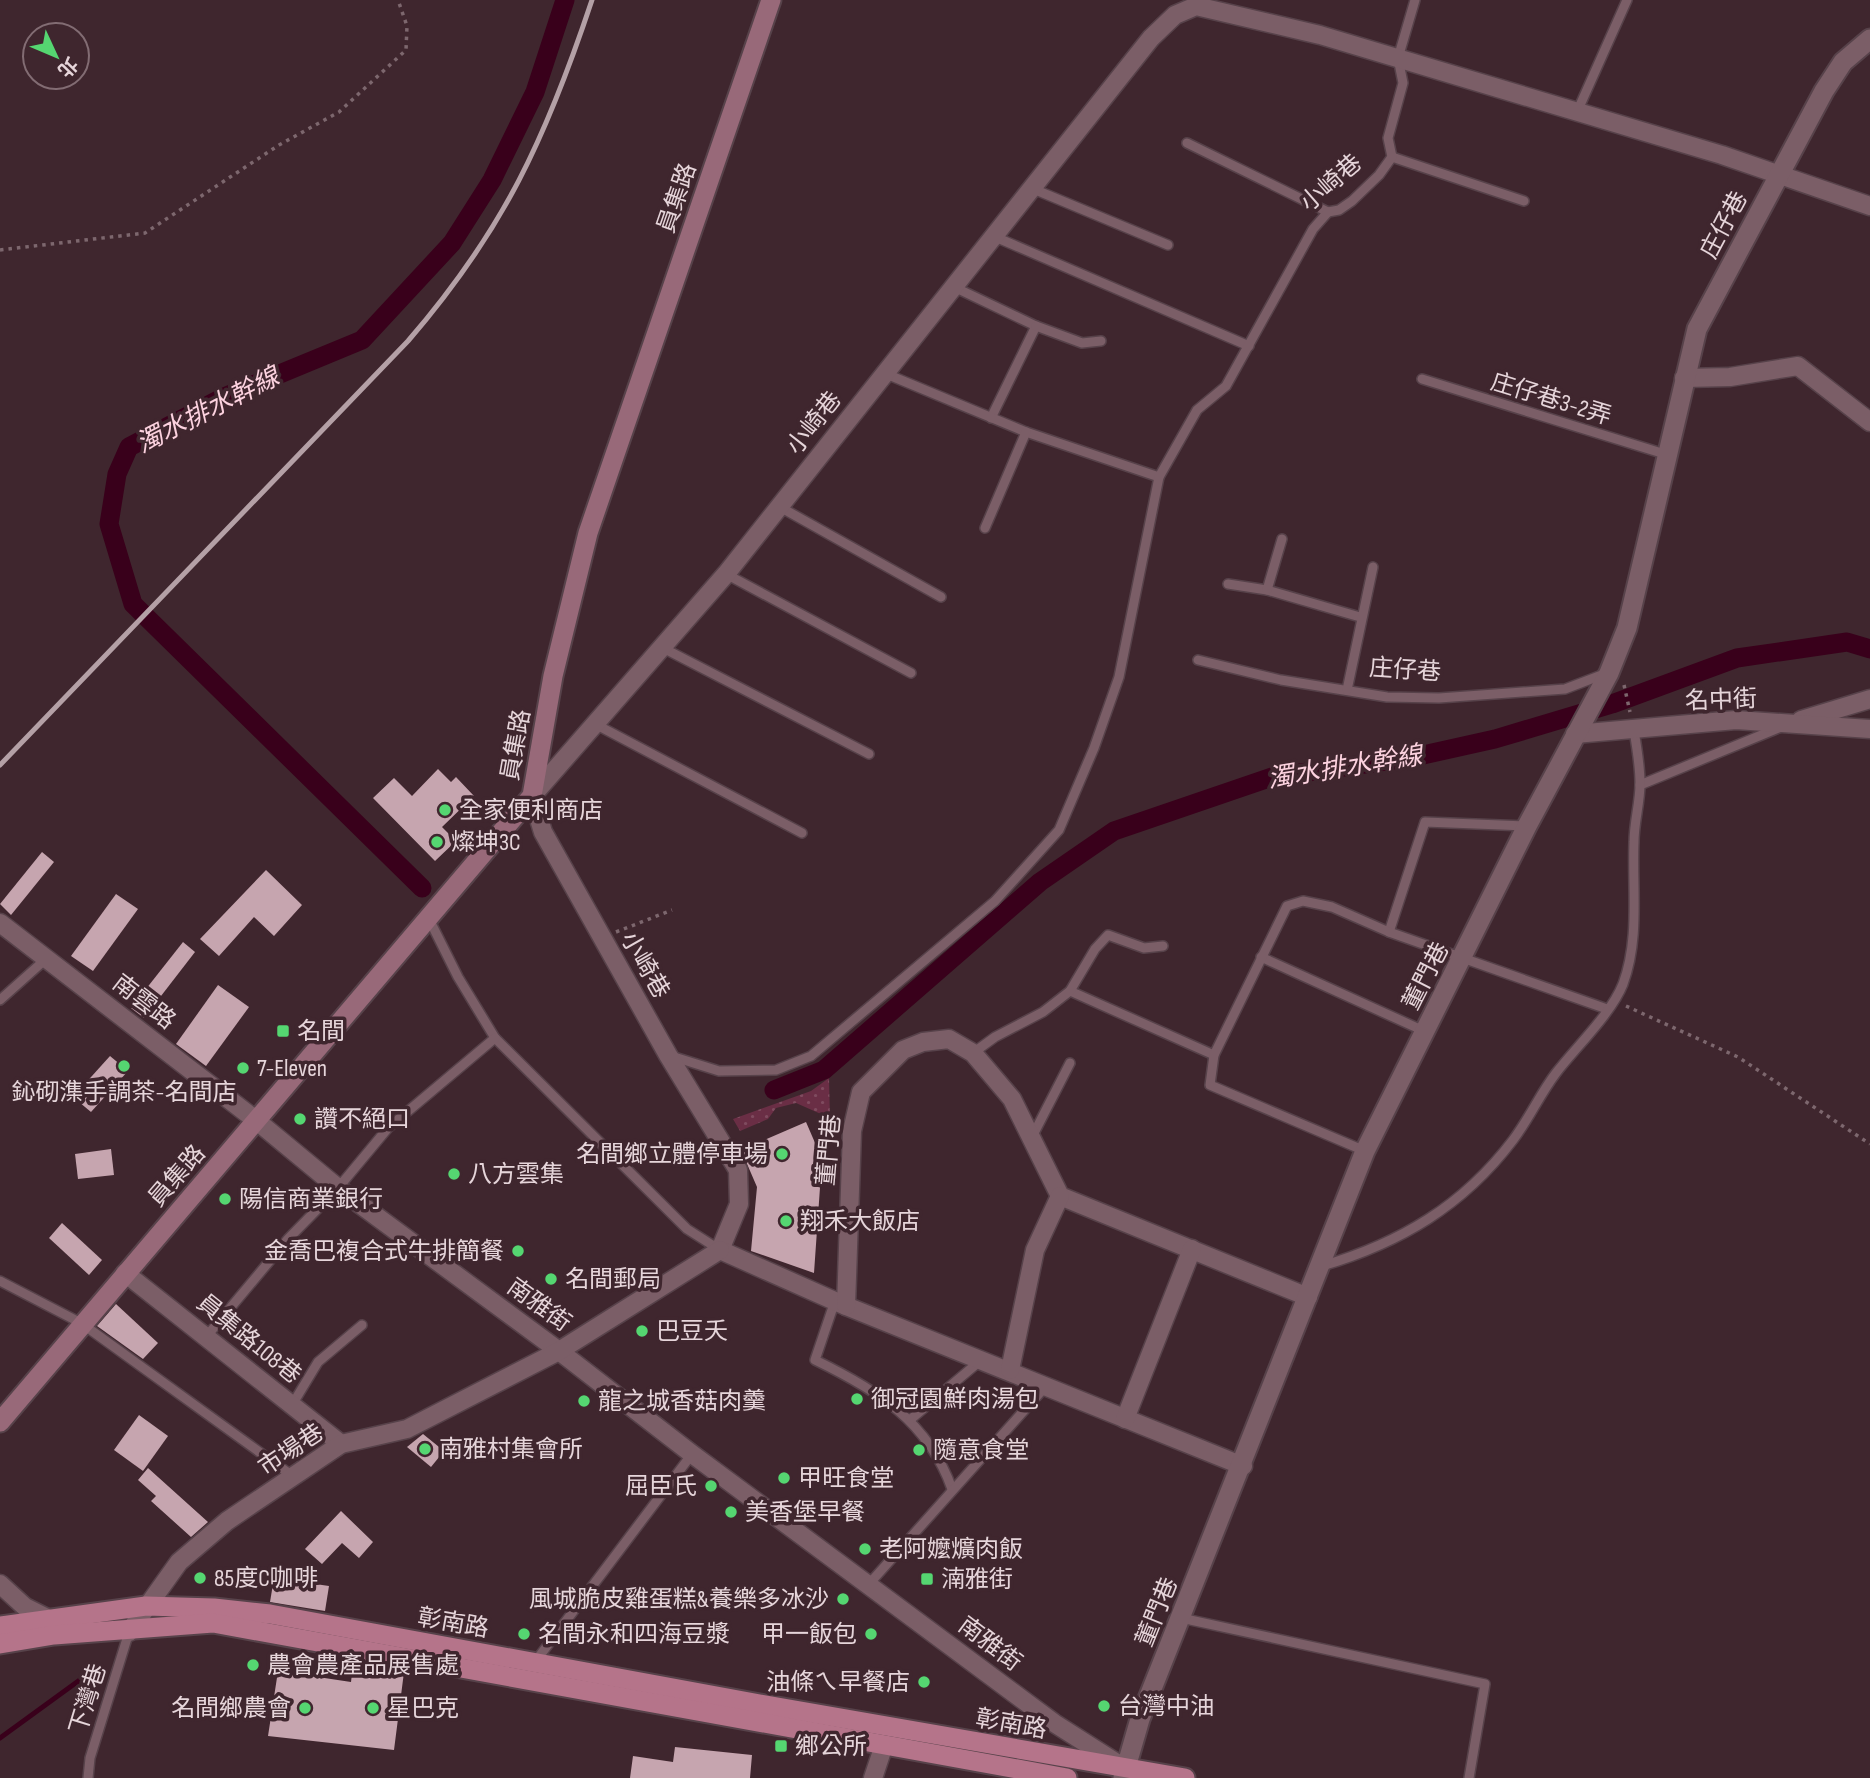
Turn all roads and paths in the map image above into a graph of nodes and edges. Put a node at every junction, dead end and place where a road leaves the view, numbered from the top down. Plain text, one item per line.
1 (398, 0) edge
2 (771, 0) edge
3 (1415, 0) edge
4 (1627, 0) edge
5 (1194, 3) edge
6 (1870, 39) edge
7 (1398, 58) junction
8 (1577, 112) junction
9 (1187, 143) dead end
10 (1392, 157) junction
11 (1779, 174) junction
12 (1031, 188) junction
13 (1524, 201) dead end
14 (1870, 206) edge
15 (1328, 212) junction
16 (993, 236) junction
17 (1168, 245) dead end
18 (0, 250) edge
19 (954, 286) junction
20 (1036, 326) junction
21 (1101, 341) dead end
22 (1249, 346) junction
23 (884, 373) junction
24 (1684, 378) junction
25 (1422, 379) dead end
26 (991, 418) junction
27 (1870, 422) edge
28 (1026, 432) junction
29 (1668, 455) junction
30 (1159, 477) junction
31 (780, 507) junction
32 (985, 528) dead end
33 (1282, 539) dead end
34 (1373, 567) dead end
35 (726, 574) junction
36 (1228, 584) dead end
37 (1267, 590) junction
38 (942, 597) dead end
39 (1360, 617) junction
40 (663, 648) junction
41 (1616, 653) junction
42 (1198, 660) dead end
43 (911, 673) dead end
44 (1607, 676) junction
45 (1347, 690) junction
46 (1870, 699) edge
47 (594, 723) junction
48 (1788, 724) junction
49 (1870, 729) edge
50 (1634, 731) junction
51 (1574, 734) junction
52 (869, 754) dead end
53 (1640, 785) junction
54 (531, 796) junction
55 (1527, 826) junction
56 (802, 833) dead end
57 (672, 910) dead end
58 (429, 918) junction
59 (0, 923) edge
60 (1389, 932) junction
61 (601, 937) junction
62 (1163, 946) dead end
63 (1261, 957) junction
64 (1463, 957) junction
65 (47, 958) junction
66 (1070, 991) junction
67 (0, 1000) edge
68 (1613, 1000) junction
69 (1607, 1009) junction
70 (1426, 1031) junction
71 (495, 1038) junction
72 (973, 1053) junction
73 (668, 1055) junction
74 (1214, 1055) junction
75 (1070, 1062) dead end
76 (257, 1121) junction
77 (1032, 1139) junction
78 (1870, 1144) edge
79 (1365, 1151) junction
80 (338, 1188) junction
81 (1060, 1196) junction
82 (1192, 1249) junction
83 (720, 1250) junction
84 (1320, 1267) junction
85 (125, 1273) junction
86 (0, 1282) edge
87 (1308, 1297) junction
88 (841, 1304) junction
89 (81, 1323) junction
90 (362, 1325) dead end
91 (206, 1337) junction
92 (559, 1351) junction
93 (981, 1359) junction
94 (1010, 1370) junction
95 (1045, 1386) junction
96 (292, 1405) junction
97 (911, 1419) junction
98 (1125, 1419) junction
99 (0, 1422) edge
100 (341, 1444) junction
101 (692, 1454) junction
102 (1243, 1466) junction
103 (295, 1478) junction
104 (952, 1489) junction
105 (0, 1584) edge
106 (869, 1584) junction
107 (146, 1606) junction
108 (1181, 1618) junction
109 (0, 1626) edge
110 (51, 1626) junction
111 (129, 1632) junction
112 (0, 1644) edge
113 (535, 1662) junction
114 (520, 1679) junction
115 (884, 1745) junction
116 (1124, 1774) edge
117 (88, 1778) edge
118 (873, 1778) edge
119 (1068, 1778) edge
120 (1185, 1778) edge
121 (1469, 1778) edge

1 - 18 path
2 - 54 main road, 員集路
3 - 7 lane, 小崎巷
4 - 8 lane
5 - 7 street, 小崎巷
5 - 12 street, 小崎巷
6 - 11 street, 庄仔巷
7 - 8 street, 小崎巷
7 - 10 lane, 小崎巷
8 - 11 street, 小崎巷
9 - 15 lane
10 - 13 lane
10 - 15 lane, 小崎巷
11 - 14 street, 庄仔巷
11 - 24 street, 庄仔巷
12 - 16 street, 小崎巷
12 - 17 lane
15 - 22 lane, 小崎巷
16 - 19 street, 小崎巷
16 - 22 lane
19 - 20 lane
19 - 23 street, 小崎巷
20 - 21 lane
20 - 26 lane
22 - 30 lane, 小崎巷
23 - 26 lane
23 - 31 street, 小崎巷
24 - 27 street
24 - 29 street, 庄仔巷
25 - 29 lane, 庄仔巷3-2弄
26 - 28 lane
28 - 30 lane
28 - 32 lane
29 - 41 street, 庄仔巷
30 - 73 lane, 小崎巷
31 - 35 street, 小崎巷
31 - 38 lane
33 - 37 lane
34 - 39 lane
35 - 40 street, 小崎巷
35 - 43 lane
36 - 37 lane
37 - 39 lane
39 - 45 lane
40 - 47 street, 小崎巷
40 - 52 lane
41 - 44 street, 庄仔巷
41 - 50 path
42 - 45 lane, 庄仔巷
44 - 45 lane, 庄仔巷
44 - 51 street, 董門巷
46 - 48 street
47 - 54 street, 小崎巷
47 - 56 lane
48 - 49 street, 名中街
48 - 50 street, 名中街
48 - 53 lane
50 - 51 street, 名中街
50 - 53 lane
51 - 55 street, 董門巷
53 - 68 lane
54 - 58 main road, 員集路
54 - 61 street, 小崎巷
55 - 60 lane
55 - 64 street, 董門巷
57 - 61 path
58 - 71 lane
58 - 76 main road, 員集路
59 - 65 street, 南雲路
60 - 63 lane
60 - 64 lane
61 - 73 street, 小崎巷
62 - 66 lane
63 - 70 lane
63 - 74 lane
64 - 69 lane
64 - 70 street, 董門巷
65 - 67 lane
65 - 76 street, 南雲路
66 - 72 lane
66 - 74 lane
68 - 69 lane
68 - 78 path
69 - 84 lane
70 - 79 street, 董門巷
71 - 80 lane
71 - 83 lane
72 - 77 street, 董門巷
72 - 88 street, 董門巷
73 - 83 street
74 - 79 lane
75 - 77 lane
76 - 80 street, 南雅街
76 - 85 main road, 員集路
77 - 81 street, 董門巷
79 - 84 street, 董門巷
80 - 91 lane
80 - 92 street, 南雅街
81 - 82 street
81 - 94 street
82 - 87 street
82 - 98 street
83 - 88 street
83 - 92 street, 市場巷
84 - 87 street, 董門巷
85 - 89 main road, 員集路
85 - 91 street, 員集路108巷
86 - 89 lane
87 - 102 street, 董門巷
88 - 93 street
88 - 97 lane
89 - 99 main road, 員集路
89 - 103 lane
90 - 96 lane
91 - 96 street, 員集路108巷
92 - 100 street, 市場巷
92 - 101 street, 南雅街
93 - 94 street
93 - 97 lane
94 - 95 street
95 - 98 street
95 - 104 lane
96 - 100 street, 員集路108巷
97 - 104 lane
98 - 102 street
100 - 103 street, 市場巷
101 - 106 street, 南雅街
101 - 113 lane
102 - 108 street, 董門巷
103 - 107 street, 市場巷
104 - 106 lane
105 - 110 street
106 - 116 street, 南雅街
107 - 110 main road, 彰南路
107 - 111 street, 市場巷
107 - 113 main road, 彰南路
108 - 116 street, 董門巷
108 - 121 lane
109 - 110 main road, 彰南路
110 - 111 main road, 彰南路
110 - 112 main road, 彰南路
111 - 114 main road, 彰南路
111 - 117 lane, 下灣巷
113 - 114 lane
113 - 116 main road, 彰南路
114 - 115 main road, 彰南路
115 - 118 street
115 - 119 main road, 彰南路
116 - 120 main road, 彰南路

